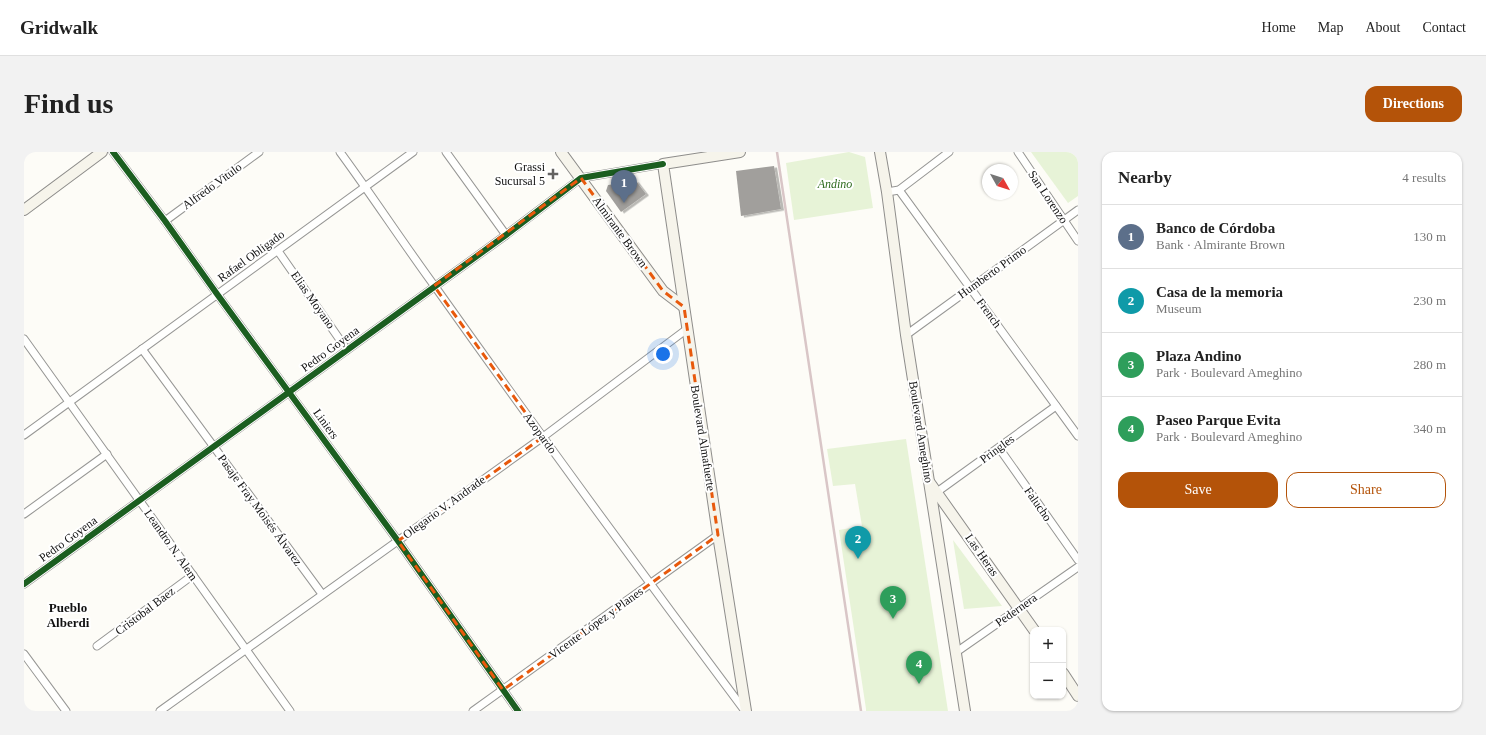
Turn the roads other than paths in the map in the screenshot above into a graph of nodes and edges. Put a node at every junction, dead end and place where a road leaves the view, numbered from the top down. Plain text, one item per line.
1 (102, 152) edge
2 (113, 152) edge
3 (258, 152) edge
4 (340, 152) edge
5 (413, 152) edge
6 (446, 152) edge
7 (561, 152) edge
8 (740, 152) edge
9 (880, 152) edge
10 (949, 152) edge
11 (1018, 152) edge
12 (663, 164) junction
13 (581, 178) junction
14 (366, 187) junction
15 (899, 190) junction
16 (887, 192) junction
17 (24, 210) edge
18 (1078, 210) edge
19 (1064, 220) junction
20 (165, 221) junction
21 (506, 235) junction
22 (1078, 241) edge
23 (278, 251) junction
24 (434, 286) junction
25 (971, 287) junction
26 (217, 294) junction
27 (684, 307) junction
28 (687, 329) junction
29 (906, 335) junction
30 (24, 339) edge
31 (142, 349) junction
32 (347, 350) junction
33 (289, 392) junction
34 (69, 402) junction
35 (1056, 406) junction
36 (1078, 421) edge
37 (1071, 426) junction
38 (24, 435) edge
39 (1078, 436) edge
40 (543, 437) junction
41 (214, 447) junction
42 (999, 448) junction
43 (107, 454) junction
44 (929, 481) junction
45 (937, 492) junction
46 (140, 500) junction
47 (24, 514) edge
48 (718, 535) junction
49 (398, 540) junction
50 (1078, 560) edge
51 (1078, 567) edge
52 (193, 576) junction
53 (24, 584) edge
54 (650, 584) junction
55 (322, 594) junction
56 (1019, 607) junction
57 (1032, 627) edge
58 (98, 646) dead end
59 (246, 650) junction
60 (955, 653) junction
61 (24, 654) edge
62 (1066, 678) edge
63 (503, 690) junction
64 (1078, 696) edge
65 (66, 711) edge
66 (160, 711) edge
67 (290, 711) edge
68 (473, 711) edge
69 (518, 711) edge
70 (746, 711) edge
71 (965, 711) edge

1 - 17 main road
2 - 20 street, Liniers
3 - 20 street, Alfredo Vitulo
4 - 14 street, Azopardo
5 - 14 street, Rafael Obligado
6 - 21 street
7 - 13 main road, Almirante Brown
8 - 12 main road, Pedro Goyena
9 - 16 main road, Boulevard Ameghino
10 - 15 street
11 - 19 street, San Lorenzo
12 - 13 street, Pedro Goyena
12 - 27 main road, Boulevard Almafuerte
13 - 21 street, Pedro Goyena
13 - 27 main road, Almirante Brown
14 - 23 street, Rafael Obligado
14 - 24 street, Azopardo
15 - 16 street
15 - 25 street, French
16 - 29 main road, Boulevard Ameghino
18 - 19 street, Humberto Primo
19 - 22 street, San Lorenzo
19 - 25 street, Humberto Primo
20 - 26 street, Liniers
21 - 24 street, Pedro Goyena
23 - 26 street, Rafael Obligado
23 - 32 street, Elias Moyano
24 - 32 street, Pedro Goyena
24 - 40 street, Azopardo
25 - 29 street, Humberto Primo
25 - 35 street, French
26 - 31 street, Rafael Obligado
26 - 33 street, Liniers
27 - 28 main road, Boulevard Almafuerte
28 - 40 street, Olegario V. Andrade
28 - 48 main road, Boulevard Almafuerte
29 - 44 main road, Boulevard Ameghino
30 - 34 street, Leandro N. Alem
31 - 34 street, Rafael Obligado
31 - 41 street, Pasaje Fray Moisés Álvarez
32 - 33 street, Pedro Goyena
33 - 41 street, Pedro Goyena
33 - 49 street, Liniers
34 - 38 street, Rafael Obligado
34 - 43 street, Leandro N. Alem
35 - 37 street, French
35 - 42 street, Pringles
36 - 37 street
37 - 39 street, French
40 - 49 street, Olegario V. Andrade
40 - 54 street, Azopardo
41 - 46 street, Pedro Goyena
41 - 55 street, Pasaje Fray Moisés Álvarez
42 - 45 street, Pringles
42 - 50 street, Falucho
43 - 46 street, Leandro N. Alem
43 - 47 street
44 - 45 main road, Las Heras
44 - 60 main road, Boulevard Ameghino
45 - 56 main road, Las Heras
46 - 52 street, Leandro N. Alem
46 - 53 street, Pedro Goyena
48 - 54 street, Vicente López y Planes
48 - 70 main road, Boulevard Almafuerte
49 - 55 street, Olegario V. Andrade
49 - 63 street, Liniers
51 - 56 street, Pedernera
52 - 58 street, Cristobal Baez
52 - 59 street, Leandro N. Alem
54 - 63 street, Vicente López y Planes
54 - 70 street, Azopardo
55 - 59 street, Olegario V. Andrade
56 - 57 main road, Las Heras
56 - 60 street, Pedernera
59 - 66 street, Olegario V. Andrade
59 - 67 street, Leandro N. Alem
60 - 71 main road, Boulevard Ameghino
61 - 65 street
62 - 64 main road
63 - 68 street, Vicente López y Planes
63 - 69 street, Liniers

